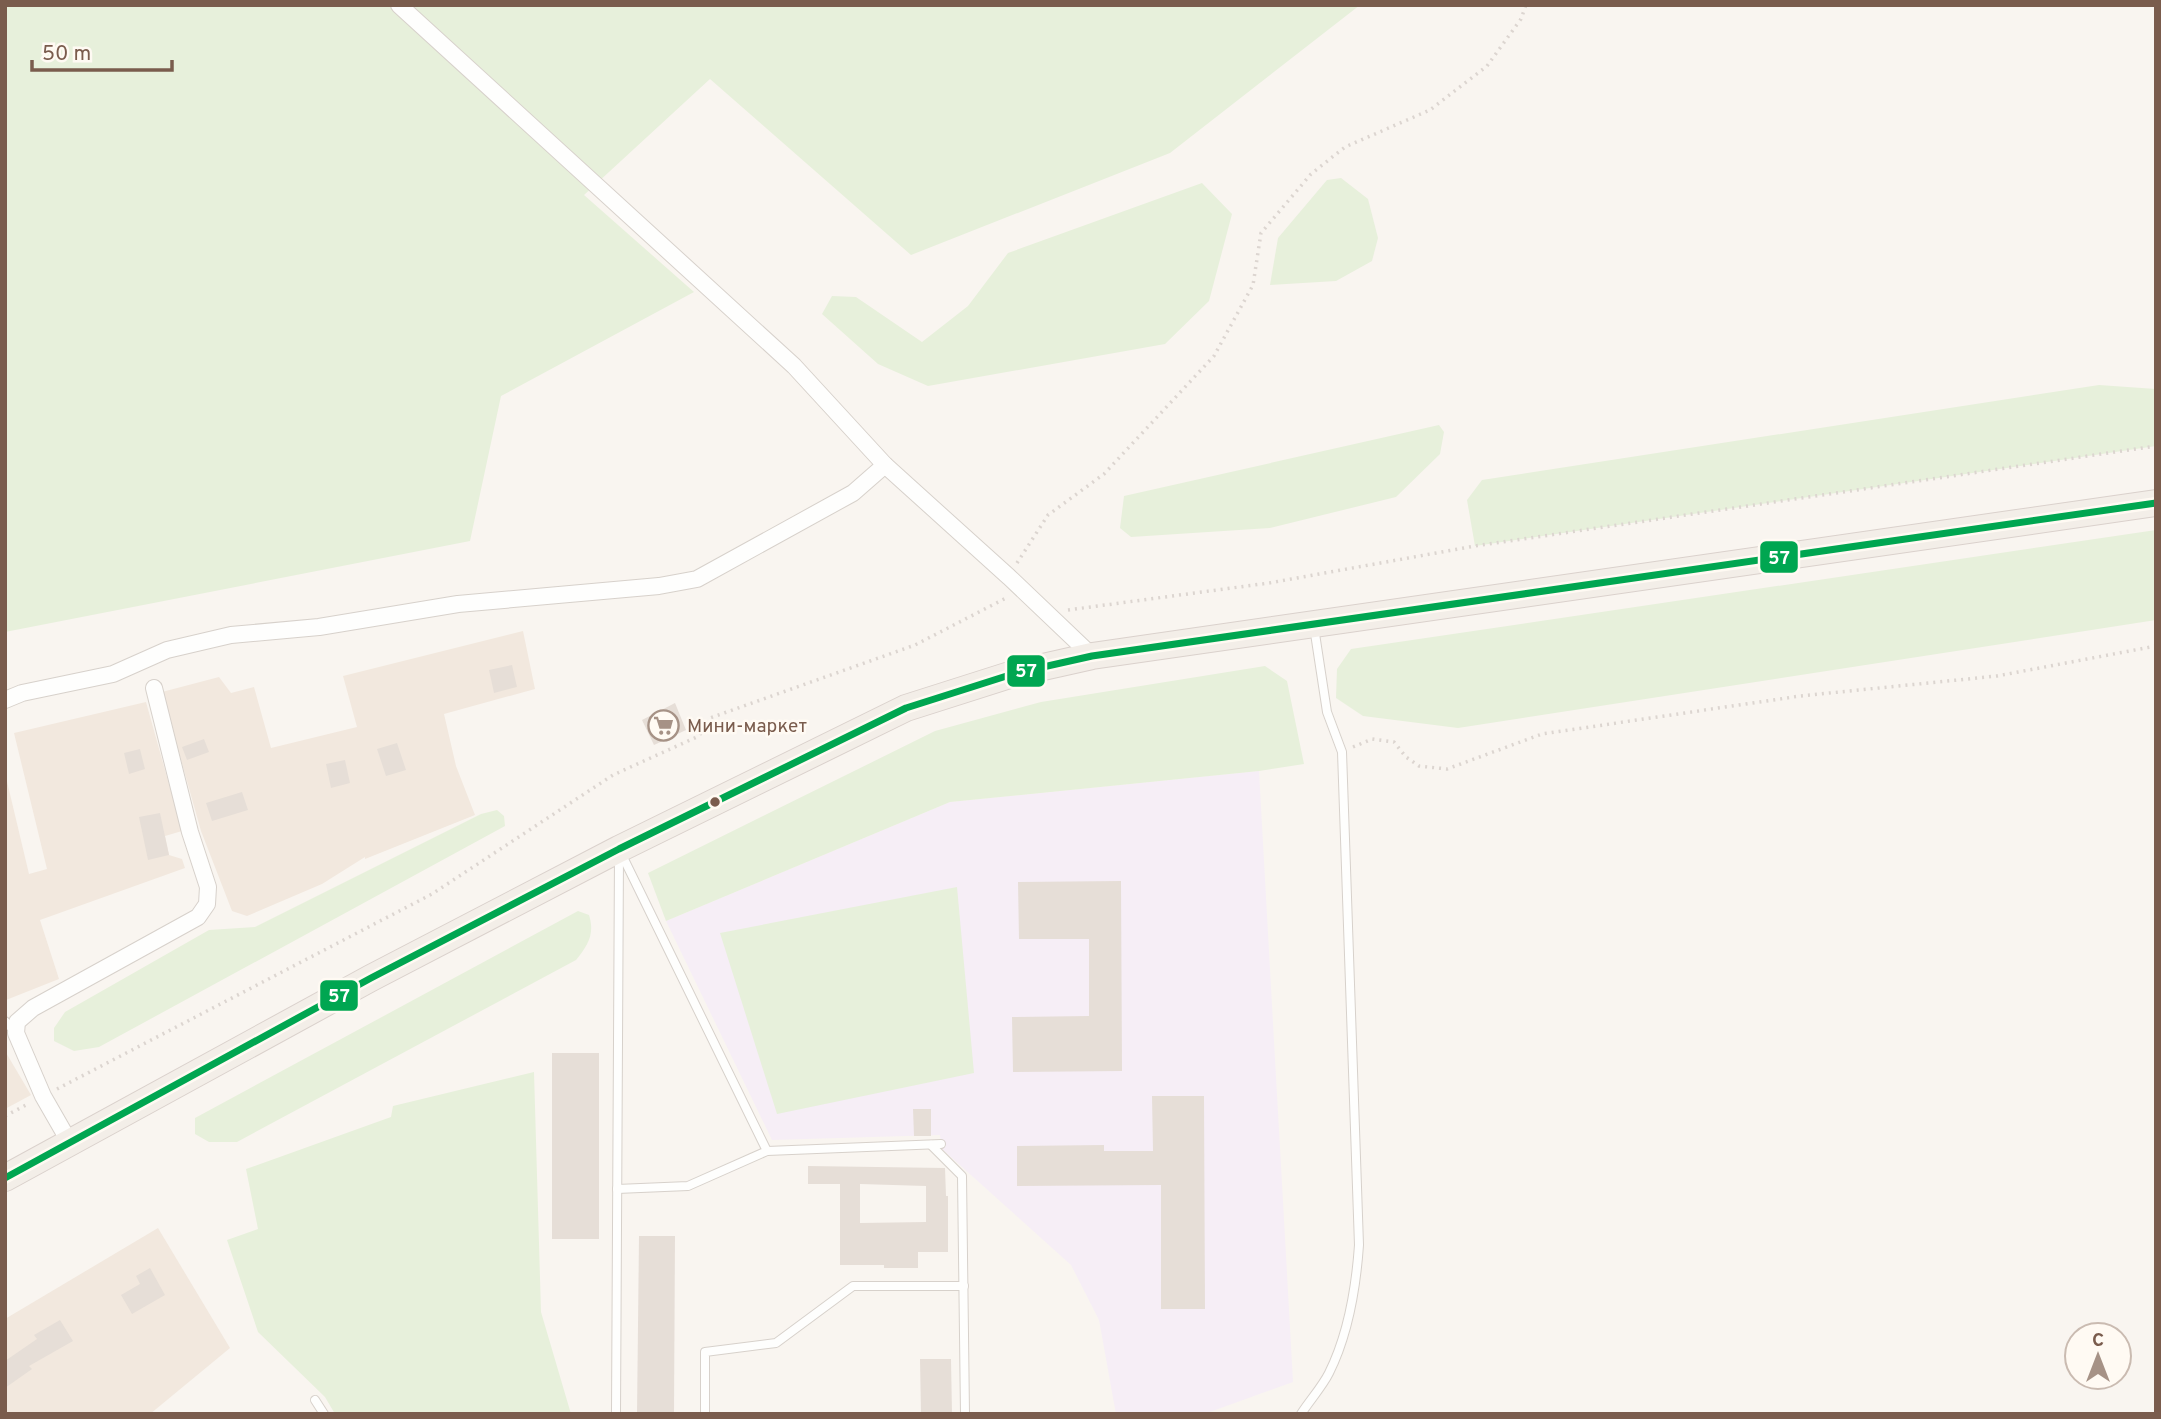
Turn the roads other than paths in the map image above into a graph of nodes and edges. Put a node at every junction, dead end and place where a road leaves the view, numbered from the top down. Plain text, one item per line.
1 (399, 5) edge
2 (885, 465) junction
3 (2156, 503) edge
4 (1313, 624) junction
5 (1092, 656) junction
6 (154, 688) dead end
7 (5, 689) edge
8 (22, 693) junction
9 (5, 700) edge
10 (619, 849) junction
11 (11, 1027) edge
12 (70, 1143) junction
13 (767, 1152) junction
14 (5, 1178) edge
15 (617, 1189) junction
16 (964, 1286) junction
17 (315, 1400) dead end
18 (324, 1414) edge
19 (616, 1414) edge
20 (705, 1414) edge
21 (965, 1414) edge
22 (1301, 1414) edge

1 - 2 street
2 - 5 street
2 - 8 street
3 - 4 main road
4 - 5 main road
4 - 22 lane
5 - 10 main road
6 - 11 street
7 - 8 street
8 - 9 street
10 - 12 main road
10 - 13 lane
10 - 15 lane
11 - 12 street
12 - 14 main road
13 - 15 lane
13 - 16 lane
15 - 19 lane
16 - 20 lane
16 - 21 lane
17 - 18 lane

